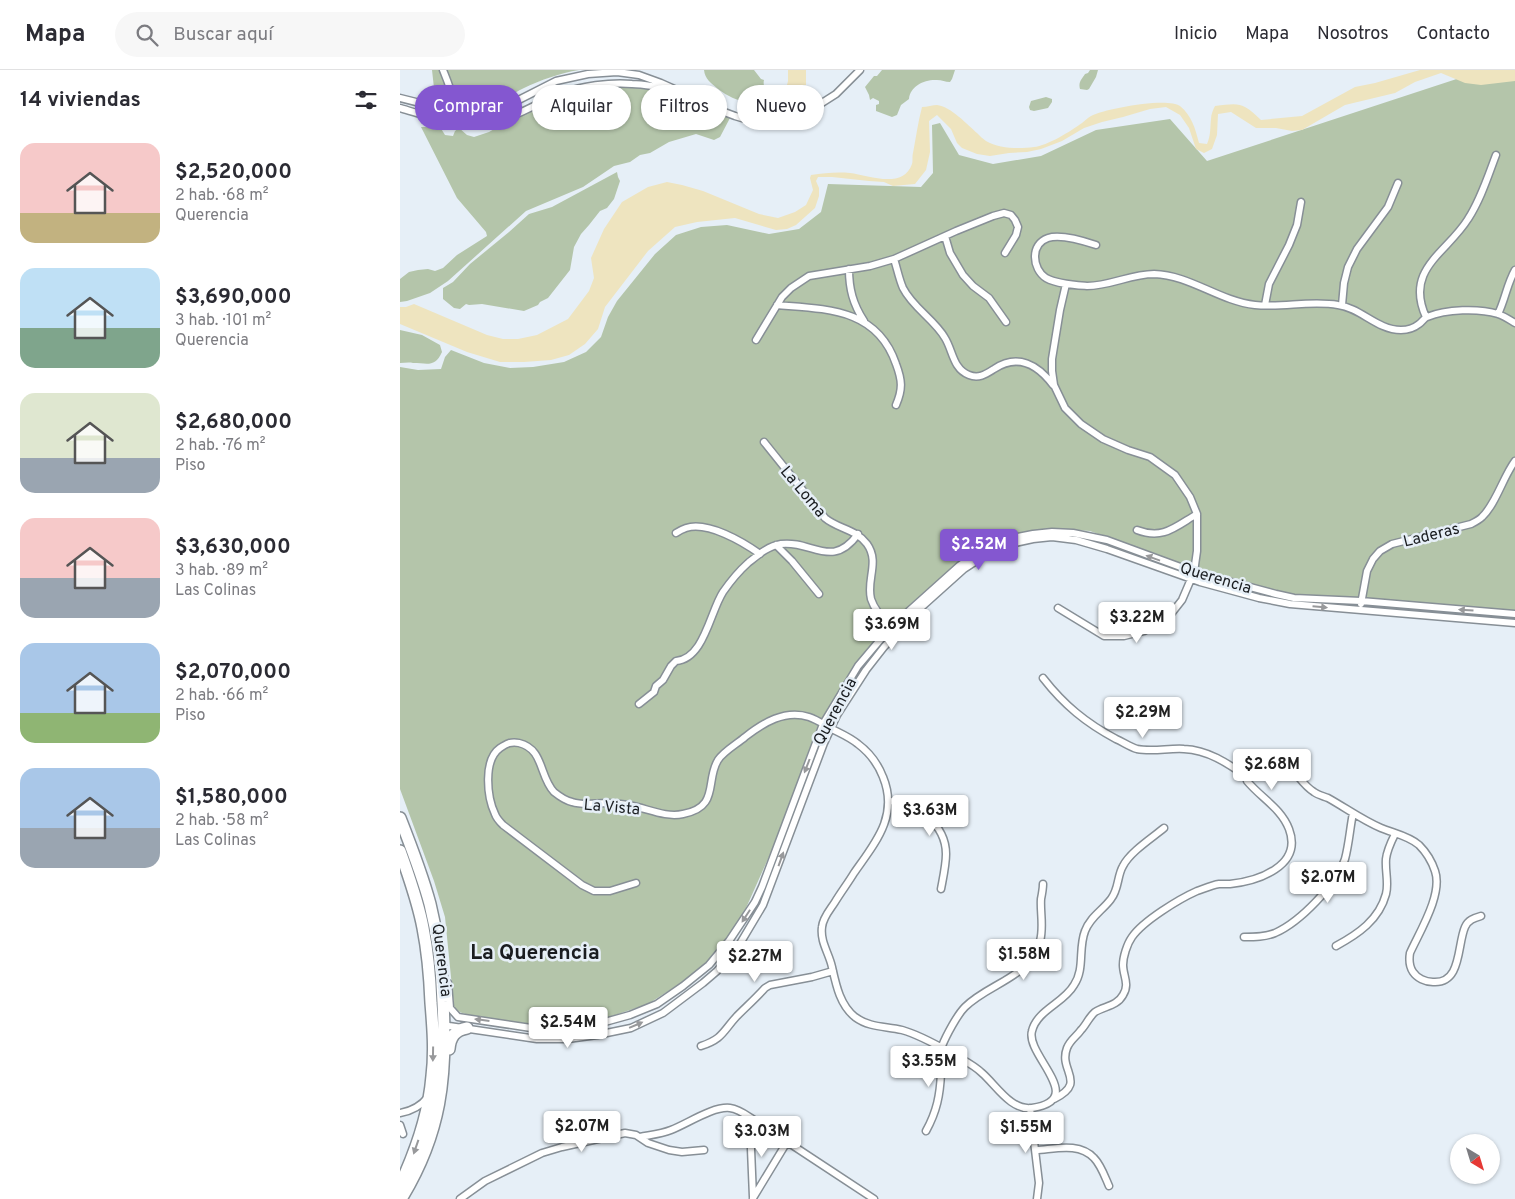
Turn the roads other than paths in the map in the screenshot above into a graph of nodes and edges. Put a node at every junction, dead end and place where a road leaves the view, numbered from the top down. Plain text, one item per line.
1 (443, 70) edge
2 (860, 70) edge
3 (617, 71) edge
4 (618, 84) junction
5 (449, 85) edge
6 (647, 85) edge
7 (664, 85) edge
8 (400, 98) edge
9 (522, 99) edge
10 (415, 102) edge
11 (400, 108) edge
12 (415, 112) edge
13 (522, 112) edge
14 (727, 112) edge
15 (1496, 155) dead end
16 (1398, 183) dead end
17 (1301, 202) dead end
18 (945, 236) junction
19 (1096, 245) dead end
20 (1005, 253) dead end
21 (894, 259) junction
22 (849, 269) junction
23 (1515, 270) edge
24 (1066, 284) junction
25 (1265, 305) junction
26 (1342, 305) junction
27 (777, 306) junction
28 (1498, 314) junction
29 (1426, 317) junction
30 (864, 321) junction
31 (1006, 322) dead end
32 (1515, 323) edge
33 (756, 340) dead end
34 (1054, 385) junction
35 (896, 405) dead end
36 (764, 442) dead end
37 (1515, 461) edge
38 (1196, 514) junction
39 (1137, 530) dead end
40 (676, 533) dead end
41 (858, 534) junction
42 (776, 545) junction
43 (760, 554) junction
44 (1194, 572) junction
45 (1192, 579) junction
46 (818, 594) dead end
47 (1361, 601) junction
48 (1058, 608) dead end
49 (1360, 611) junction
50 (1515, 614) edge
51 (1515, 622) edge
52 (892, 627) junction
53 (897, 633) junction
54 (866, 670) junction
55 (1043, 678) dead end
56 (848, 681) junction
57 (639, 704) dead end
58 (823, 724) junction
59 (830, 728) junction
60 (1246, 776) junction
61 (889, 801) junction
62 (1353, 813) junction
63 (400, 818) edge
64 (1164, 828) dead end
65 (1395, 834) junction
66 (784, 840) junction
67 (410, 843) junction
68 (400, 851) edge
69 (636, 883) dead end
70 (1044, 884) dead end
71 (942, 889) dead end
72 (1481, 916) dead end
73 (1244, 937) dead end
74 (1336, 946) dead end
75 (833, 971) junction
76 (444, 1024) junction
77 (506, 1024) junction
78 (594, 1025) junction
79 (467, 1028) junction
80 (505, 1034) junction
81 (597, 1035) junction
82 (701, 1046) dead end
83 (942, 1048) junction
84 (430, 1093) junction
85 (1054, 1099) junction
86 (1030, 1108) junction
87 (400, 1113) edge
88 (751, 1118) junction
89 (434, 1124) junction
90 (400, 1125) edge
91 (926, 1131) dead end
92 (403, 1134) dead end
93 (640, 1137) junction
94 (787, 1142) junction
95 (704, 1150) dead end
96 (1036, 1150) junction
97 (400, 1184) edge
98 (1109, 1186) dead end
99 (753, 1198) edge
100 (400, 1199) edge
101 (460, 1199) edge
102 (872, 1199) edge
103 (1037, 1199) edge

1 - 5 street
2 - 14 street
3 - 4 street
3 - 7 street
3 - 9 street
4 - 6 street
4 - 13 street
8 - 10 street
11 - 12 street
15 - 29 street
16 - 26 street
17 - 25 street
18 - 20 street
18 - 21 street
18 - 31 street
19 - 24 street
21 - 22 street
21 - 34 street
22 - 27 street
22 - 30 street
23 - 28 street
24 - 25 street
24 - 34 street
25 - 26 street
26 - 29 street
27 - 30 street
27 - 33 street
28 - 29 street
28 - 32 street
30 - 35 street
34 - 38 street
36 - 41 street, La Loma
37 - 47 street, Laderas
38 - 39 street
38 - 44 street
40 - 43 street
41 - 42 street
41 - 52 street
42 - 43 street
42 - 46 street
43 - 57 street
44 - 45 street
44 - 47 street, Querencia
44 -> 52 street, Querencia
45 - 48 street
45 -> 49 street, Querencia
45 - 53 street, Querencia
47 - 49 street, Laderas
50 -> 47 street, Querencia
49 - 51 street, Querencia
52 - 53 street
52 - 54 street
52 - 56 street, Querencia
53 - 54 street, Querencia
54 - 59 street, Querencia
55 - 60 street
56 - 58 street, Querencia
56 - 59 street
58 - 59 street
58 -> 66 street, Querencia
58 - 69 street, La Vista
59 - 61 street
59 - 66 street, Querencia
60 - 62 street
60 - 85 street
61 - 71 street
61 - 75 street
62 - 65 street
62 - 73 street
63 - 67 highway
64 - 85 street
65 - 72 street
65 - 74 street
66 -> 78 street, Querencia
81 -> 66 street, Querencia
67 - 76 highway
77 -> 67 street, Querencia
68 - 76 highway
68 -> 84 highway
70 - 83 street
75 - 82 street
75 - 83 street
76 - 79 street, Querencia
76 - 89 highway
77 - 78 street, Querencia
77 - 80 street
78 - 81 street
79 - 80 street, Querencia
79 - 89 highway
80 - 81 street, Querencia
83 - 86 street
83 - 91 street
84 - 87 street
84 -> 97 highway
85 - 86 street
86 - 96 street
88 - 93 street
88 - 94 street
88 - 99 street
89 - 100 highway
90 - 92 street
93 - 95 street
93 - 101 street
94 - 99 street
94 - 102 street
96 - 98 street
96 - 103 street

